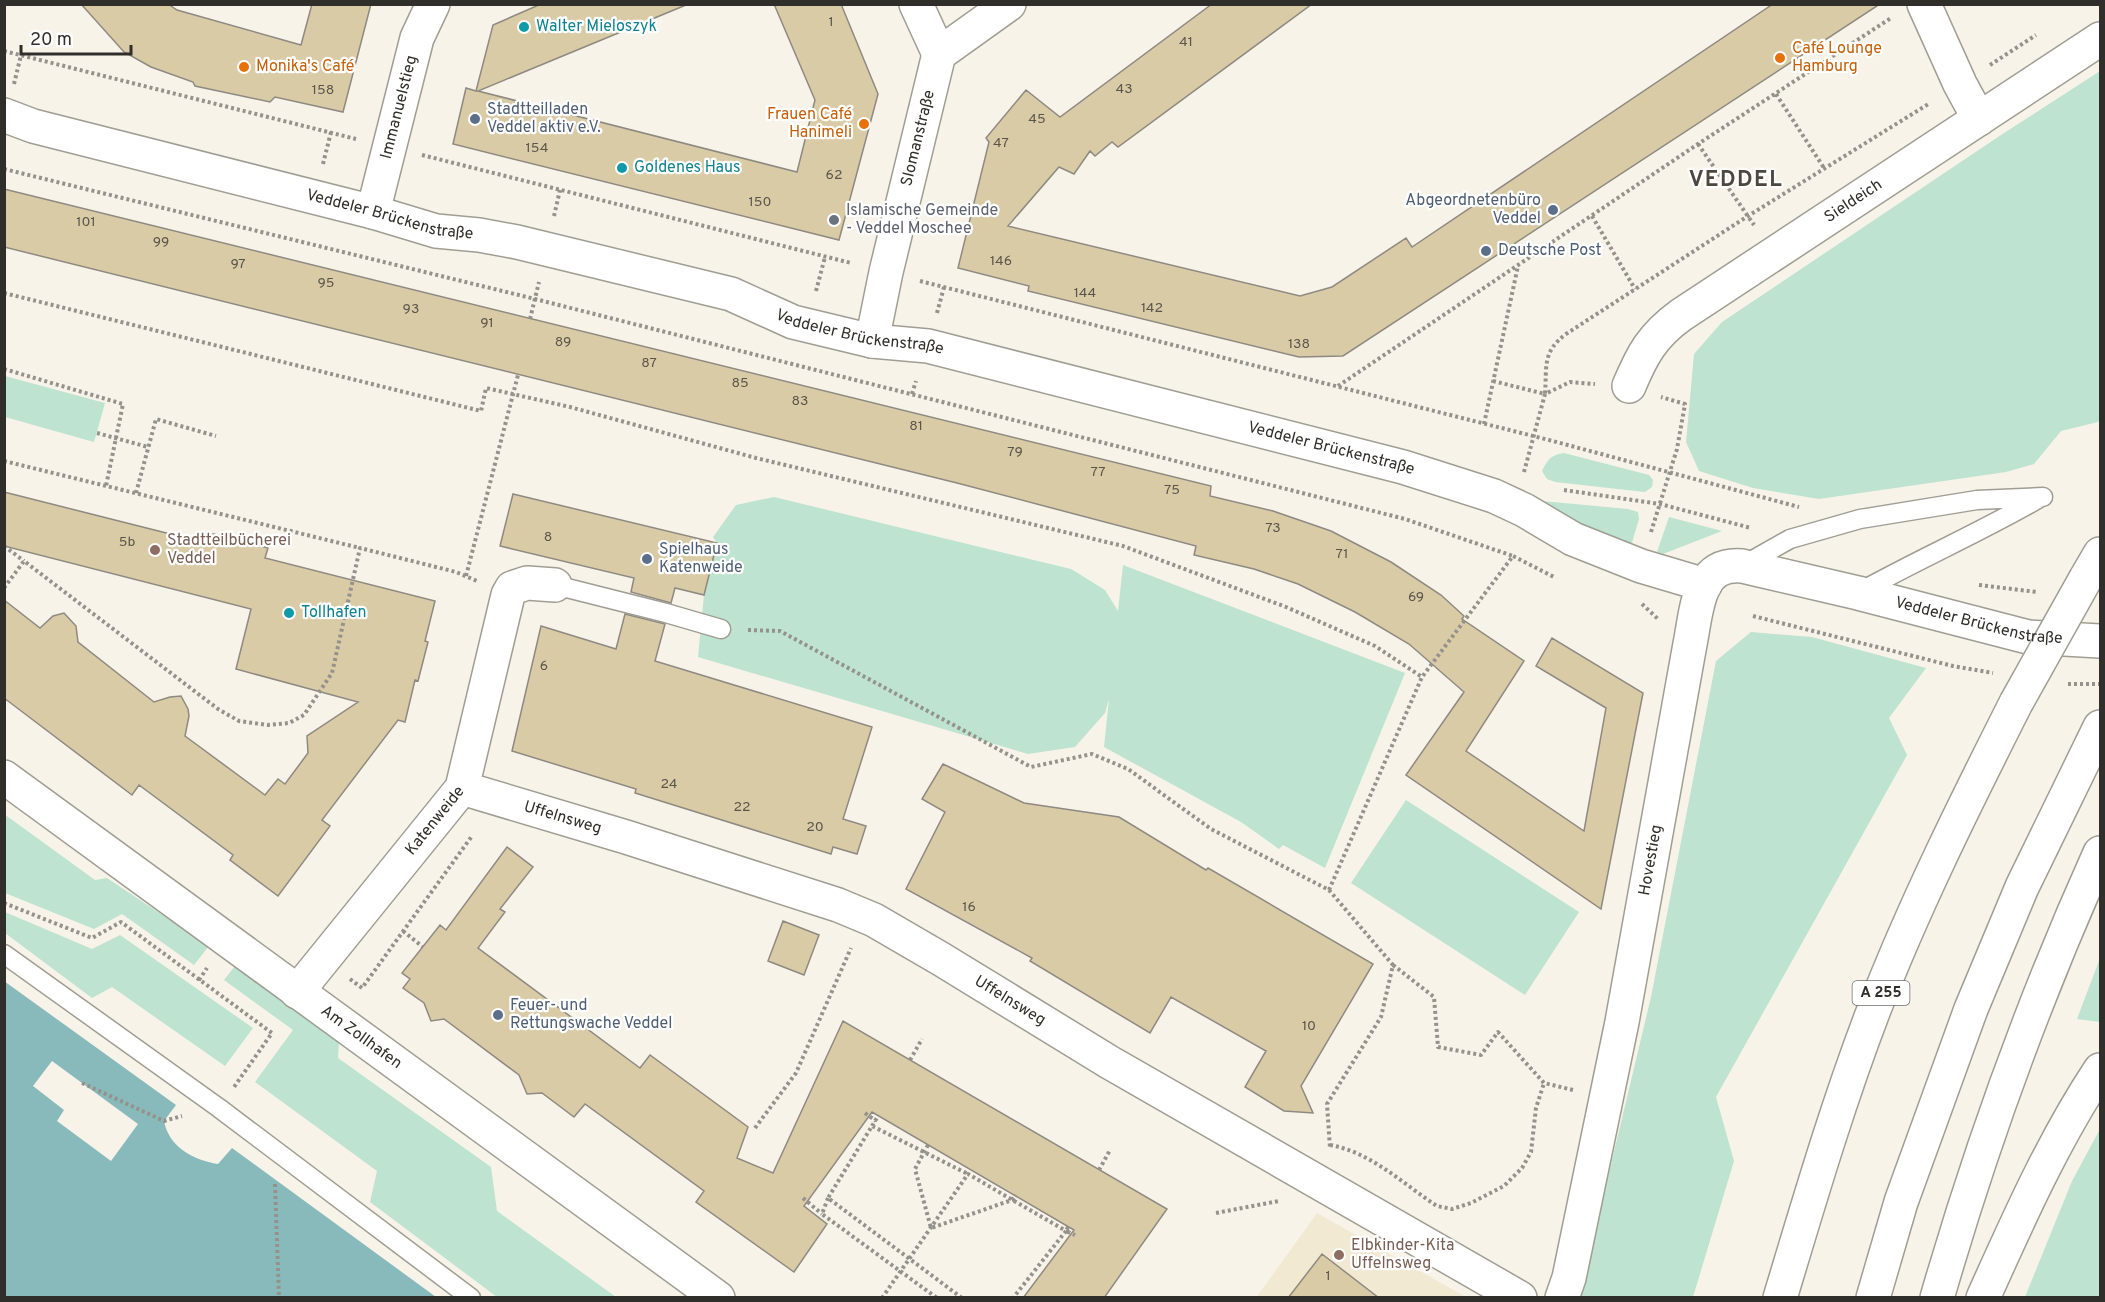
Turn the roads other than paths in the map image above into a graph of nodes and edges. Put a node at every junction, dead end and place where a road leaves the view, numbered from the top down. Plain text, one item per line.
1 (433, 4) edge
2 (916, 4) edge
3 (1009, 4) edge
4 (1924, 4) edge
5 (2100, 39) edge
6 (939, 54) junction
7 (4, 115) edge
8 (1980, 119) junction
9 (373, 212) junction
10 (872, 341) junction
11 (1629, 387) road end
12 (1742, 566) junction
13 (2093, 566) edge
14 (555, 585) joint
15 (1705, 585) junction
16 (1858, 593) junction
17 (721, 629) road end
18 (2100, 641) edge
19 (2100, 727) edge
20 (4, 777) edge
21 (462, 788) junction
22 (2100, 853) edge
23 (4, 954) edge
24 (297, 992) junction
25 (2100, 1070) edge
26 (471, 1298) edge
27 (718, 1298) edge
28 (1520, 1298) edge
29 (1562, 1298) edge
30 (1780, 1298) edge
31 (1873, 1298) edge
32 (1937, 1298) edge
33 (1983, 1298) edge

1 - 9 main road, Immanuelstieg
2 - 6 main road
3 - 6 main road
4 - 8 main road
5 - 8 main road, Sieldeich
6 - 10 main road, Slomanstraße
7 - 9 main road, Veddeler Brückenstraße
8 - 11 main road, Sieldeich
9 - 10 main road, Veddeler Brückenstraße
10 - 15 main road, Veddeler Brückenstraße
12 - 15 main road
12 - 16 main road
12 - 16 lane
13 - 30 main road, A 255, bridge
14 - 17 lane
14 - 21 main road, Katenweide
15 - 29 main road, Hovestieg
16 - 18 main road, Veddeler Brückenstraße
19 - 31 main road
20 - 24 main road, Am Zollhafen
21 - 24 main road, Katenweide
21 - 28 main road, Uffelnsweg
22 - 32 main road
23 - 26 lane
24 - 27 main road, Am Zollhafen
25 - 33 main road

